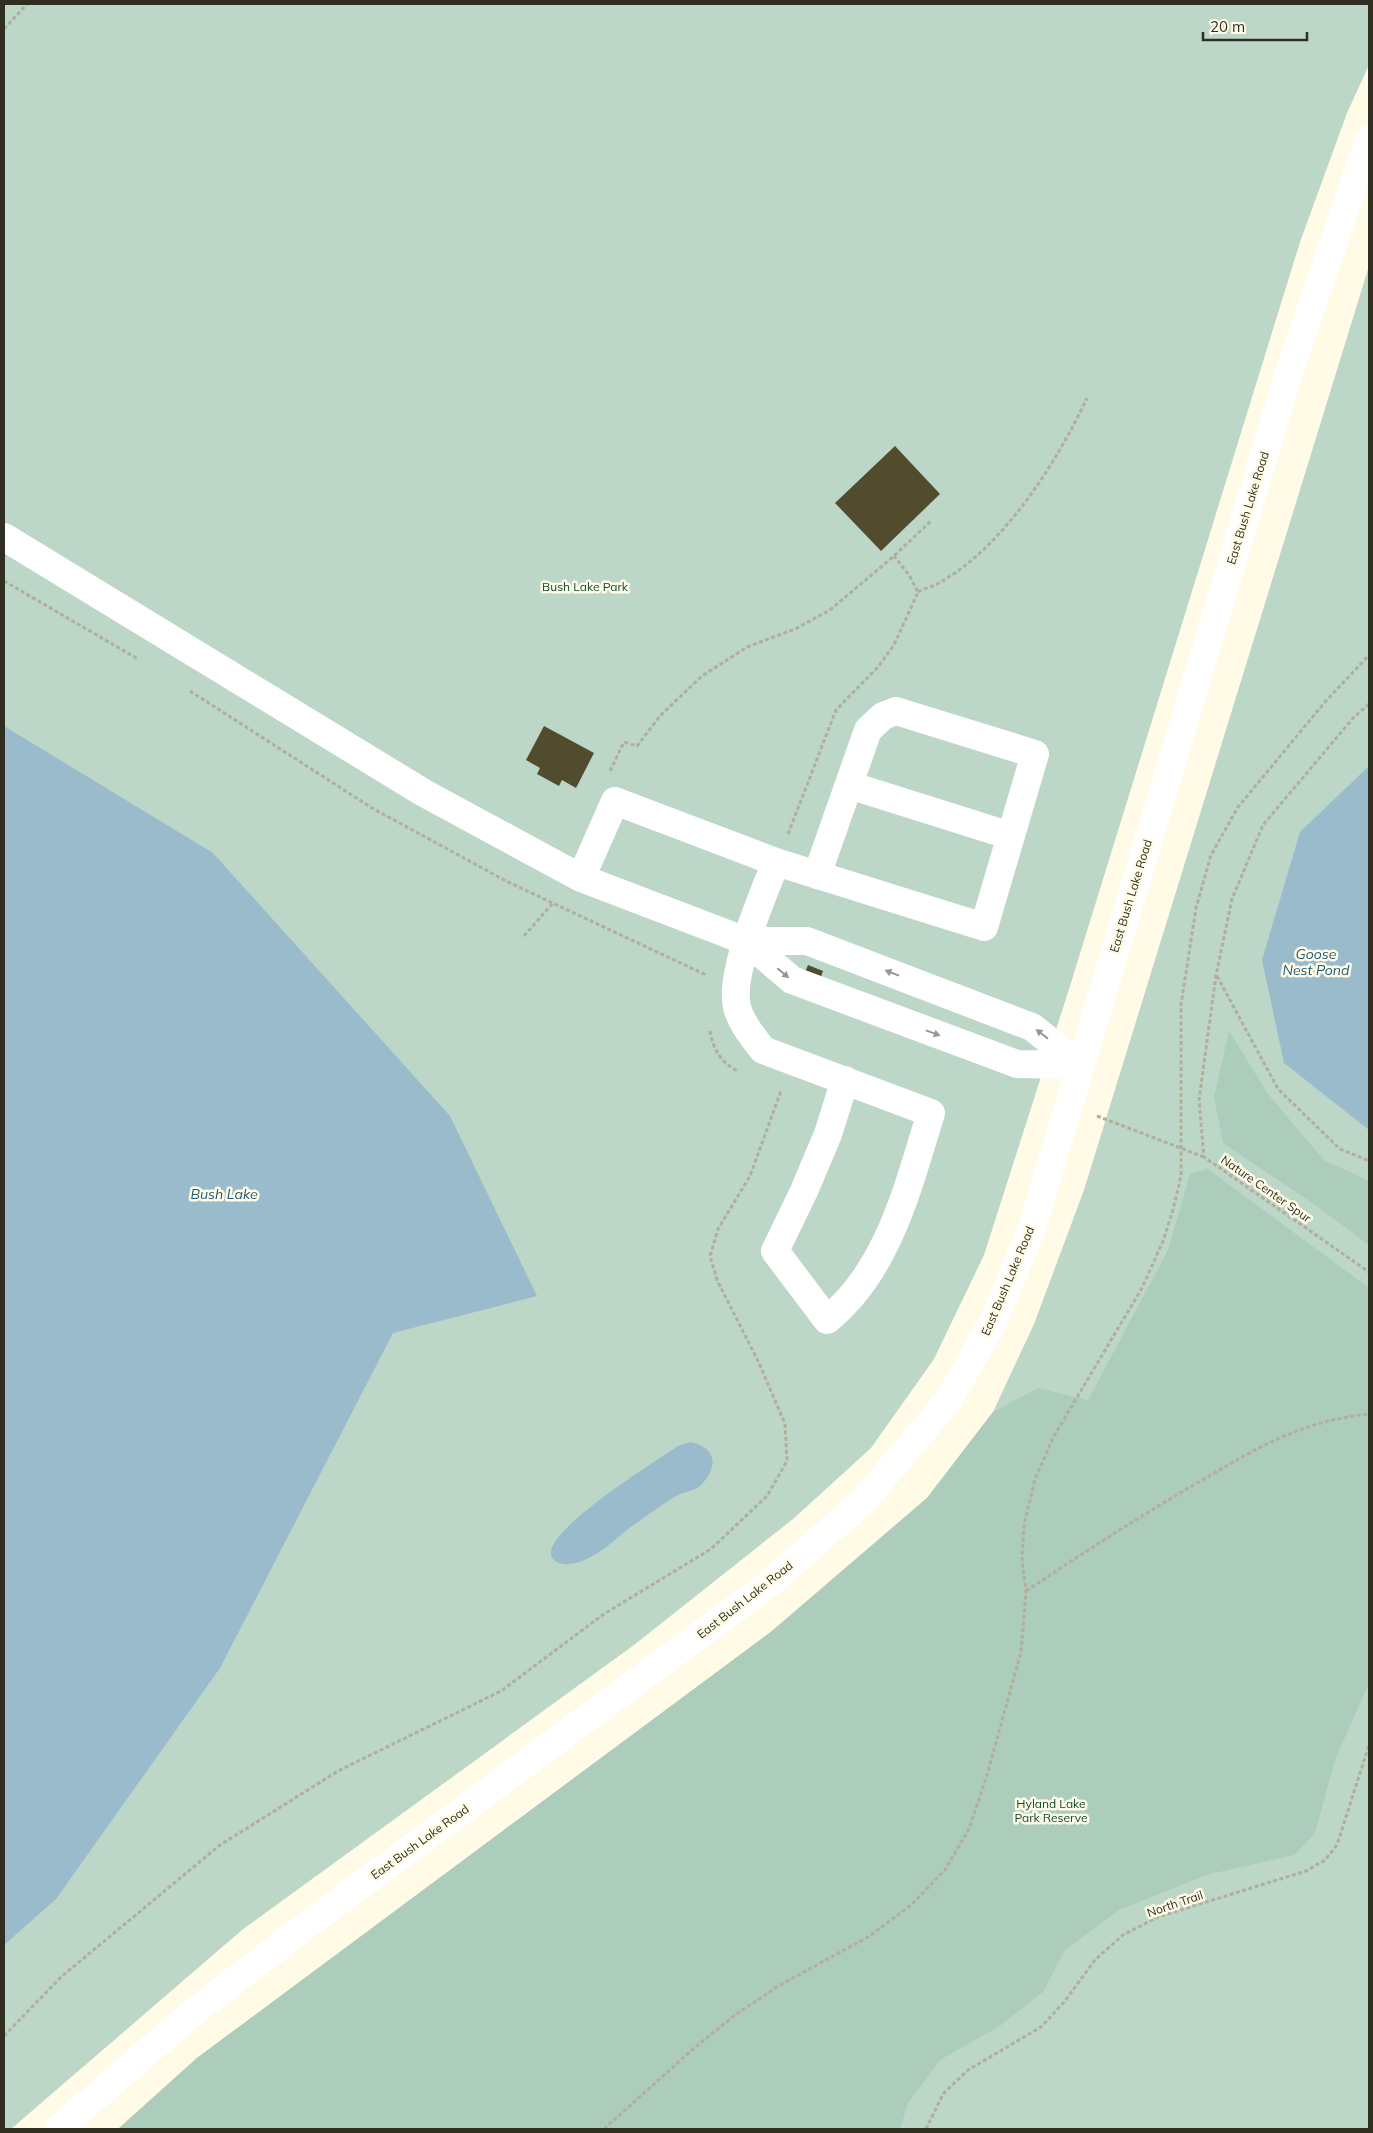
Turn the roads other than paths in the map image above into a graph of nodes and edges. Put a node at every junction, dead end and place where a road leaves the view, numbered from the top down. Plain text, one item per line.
1 (1369, 140) edge
2 (4, 537) edge
3 (849, 785) junction
4 (1011, 836) junction
5 (776, 862) junction
6 (574, 874) junction
7 (817, 875) junction
8 (746, 941) junction
9 (1080, 1064) junction
10 (845, 1080) junction
11 (58, 2129) edge

1 - 9 street, East Bush Lake Road
2 - 6 street
3 - 4 street
3 - 4 street
3 - 7 street
4 - 7 street
5 - 6 street
5 - 7 street
5 - 8 street
6 - 8 street
9 -> 8 street
8 -> 9 street
8 - 10 street
9 - 11 street, East Bush Lake Road
10 - 10 street

